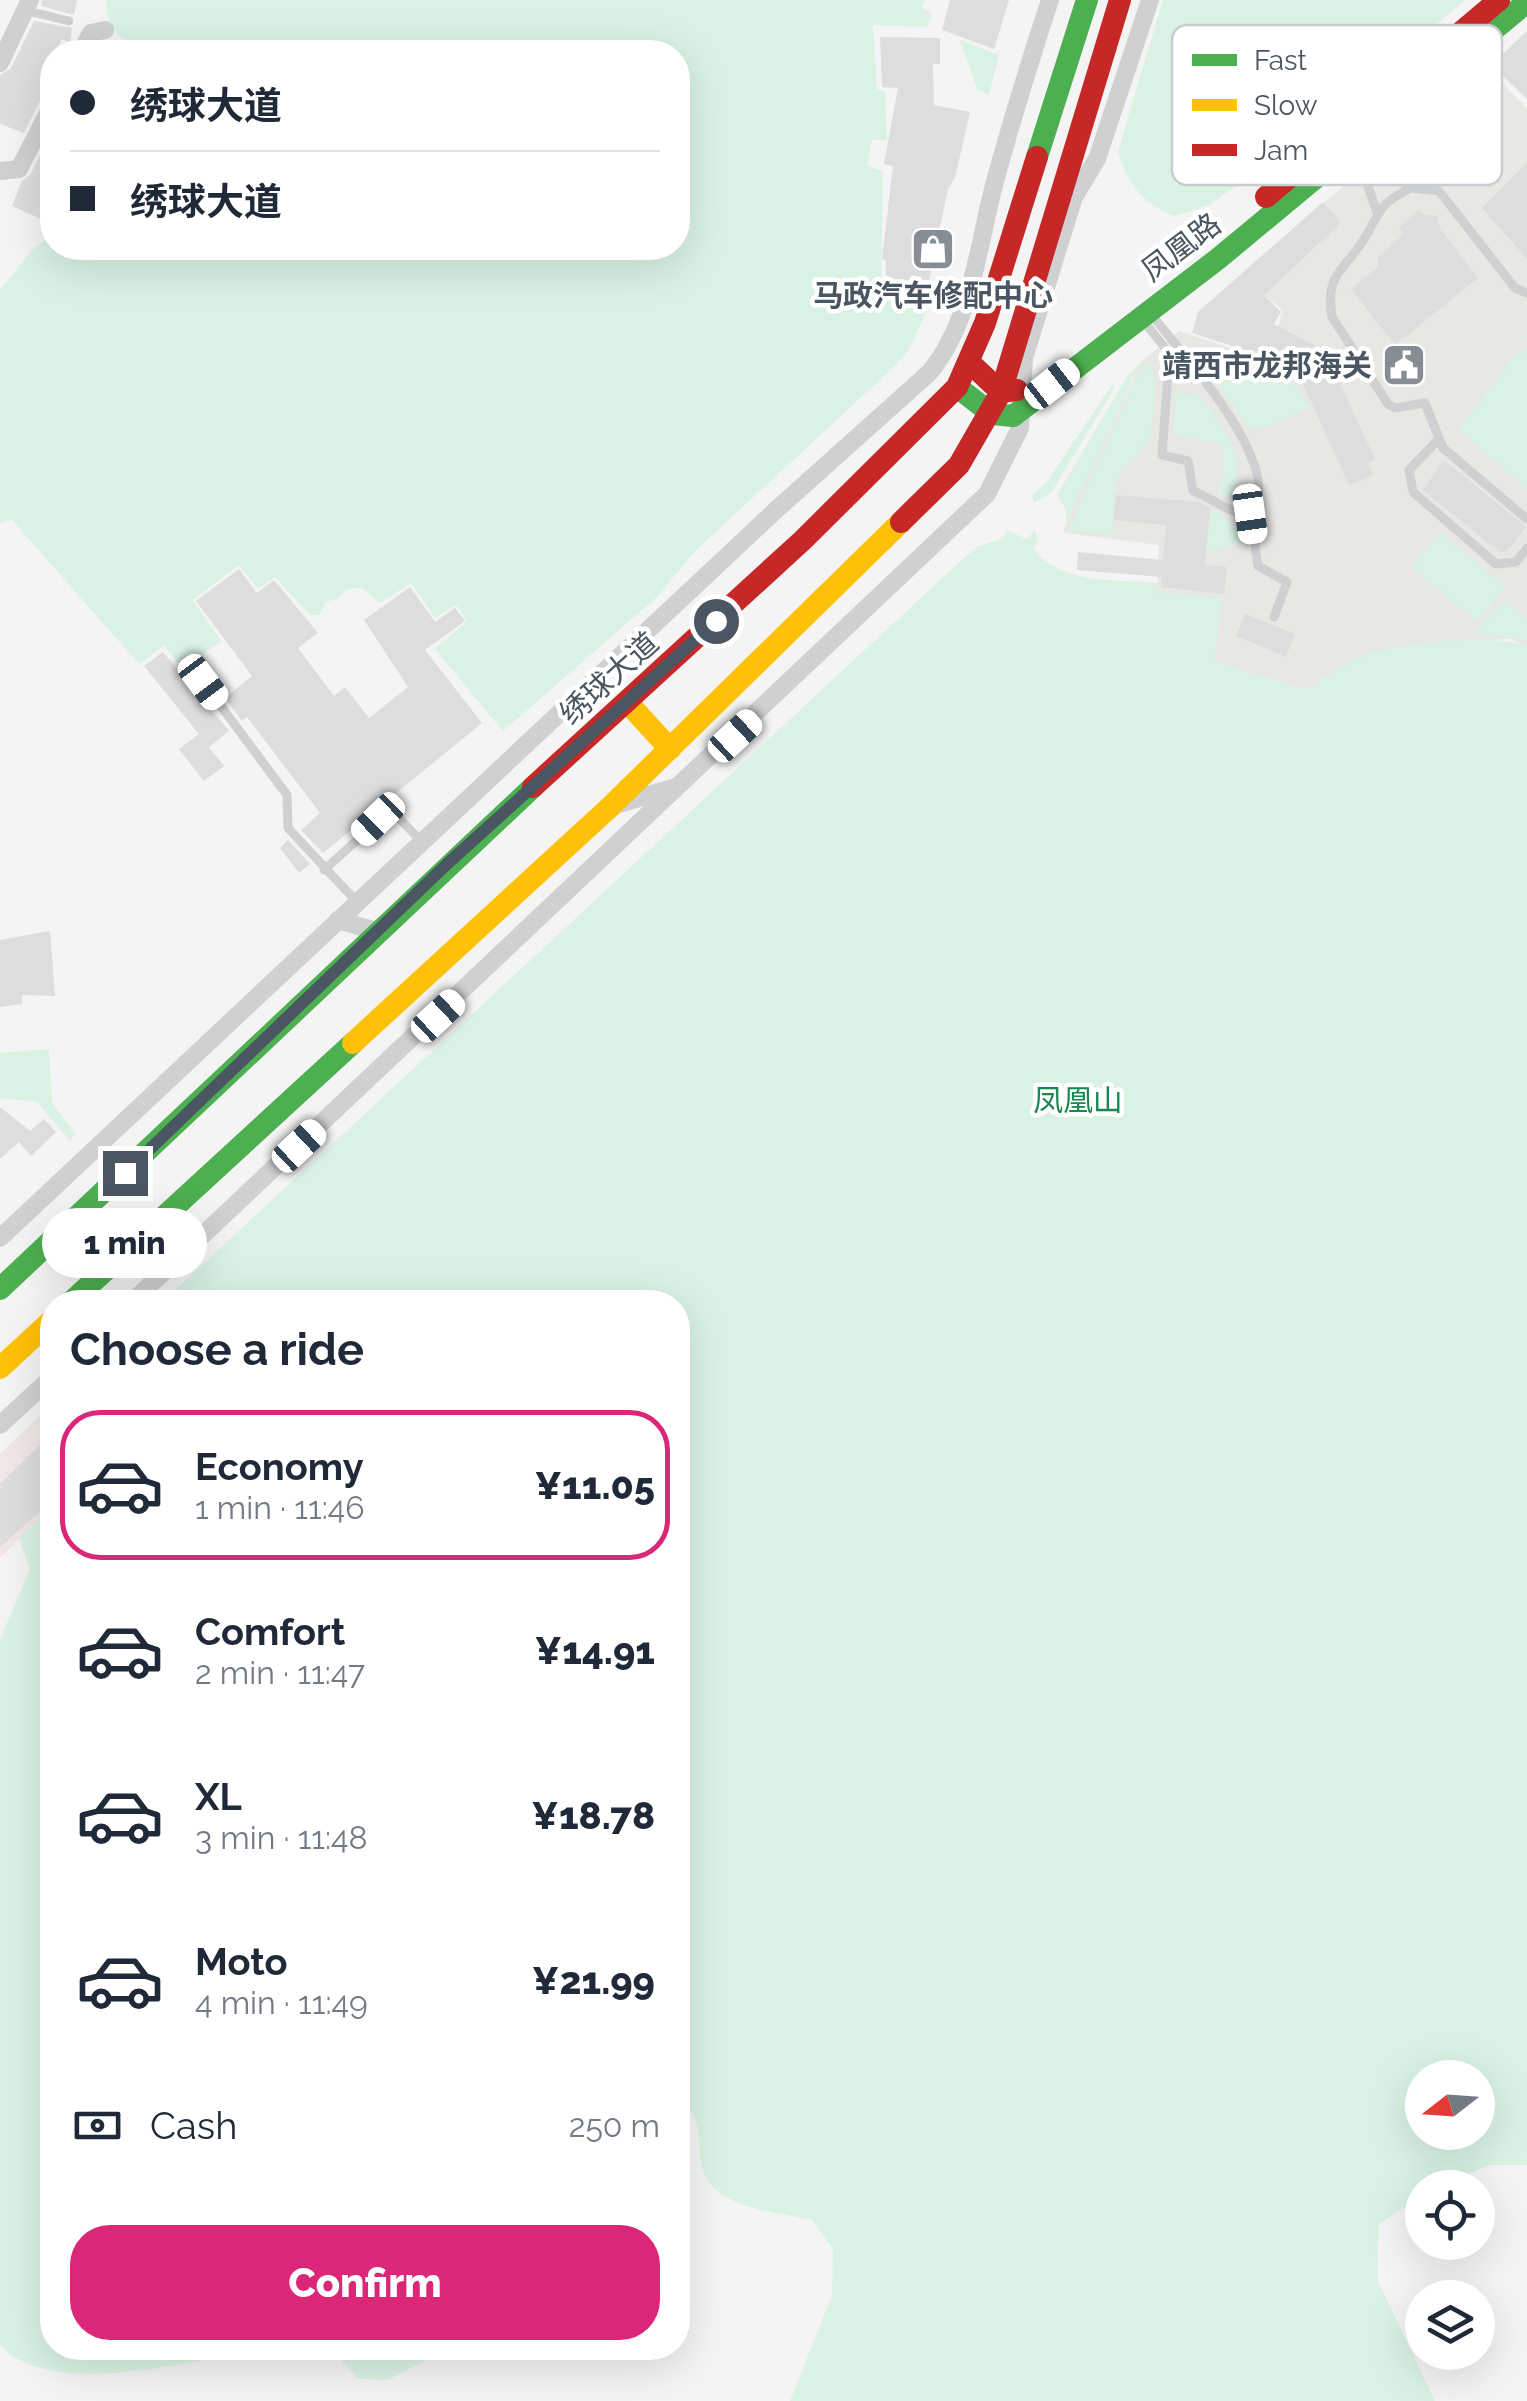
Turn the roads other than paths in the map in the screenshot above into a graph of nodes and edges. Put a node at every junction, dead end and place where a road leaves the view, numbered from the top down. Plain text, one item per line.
1 (1050, 0) edge
2 (1087, 0) edge
3 (1120, 0) edge
4 (1150, 0) edge
5 (1499, 0) edge
6 (1527, 2) edge
7 (29, 6) edge
8 (68, 21) dead end
9 (1470, 25) edge
10 (1499, 25) edge
11 (105, 30) dead end
12 (87, 40) edge
13 (0, 64) edge
14 (40, 128) edge
15 (0, 172) edge
16 (1281, 185) edge
17 (1306, 185) edge
18 (1368, 185) edge
19 (1407, 185) edge
20 (1411, 188) junction
21 (1376, 210) junction
22 (1527, 292) edge
23 (1144, 313) junction
24 (969, 362) junction
25 (956, 386) junction
26 (1015, 396) junction
27 (992, 414) junction
28 (1438, 441) junction
29 (1250, 514) junction
30 (1527, 519) edge
31 (1527, 548) edge
32 (1274, 617) dead end
33 (203, 682) dead end
34 (628, 702) junction
35 (670, 749) junction
36 (682, 786) junction
37 (476, 790) junction
38 (610, 807) junction
39 (508, 810) junction
40 (417, 845) junction
41 (447, 864) junction
42 (324, 870) junction
43 (357, 902) junction
44 (338, 920) junction
45 (376, 931) junction
46 (229, 1026) junction
47 (258, 1044) junction
48 (0, 1238) edge
49 (0, 1289) edge
50 (85, 1290) edge
51 (145, 1290) edge
52 (40, 1331) edge
53 (0, 1368) edge
54 (40, 1388) edge
55 (0, 1425) edge

1 - 37 street
2 - 24 main road, 绣球大道
3 - 26 main road
4 - 26 street
5 - 9 main road, 凤凰路
6 - 10 main road, 凤凰路
7 - 8 lane
7 - 13 street
11 - 12 street
14 - 15 street
16 - 26 main road, 凤凰路
17 - 23 main road, 凤凰路
18 - 21 lane
19 - 20 lane
20 - 21 lane
20 - 22 lane
21 - 28 lane
23 - 26 main road, 凤凰路
23 - 29 lane
23 - 29 lane
24 - 25 main road, 绣球大道
24 - 26 main road
25 - 27 main road
25 - 34 main road, 绣球大道
26 - 27 main road
26 - 36 street
27 - 35 main road
28 - 30 lane
28 - 31 lane
29 - 32 lane
33 - 42 lane
34 - 35 main road
34 - 39 main road, 绣球大道
35 - 38 main road
36 - 38 street
36 - 51 street
37 - 39 street
37 - 40 street
38 - 50 main road
39 - 41 main road, 绣球大道
40 - 41 street
40 - 42 lane
40 - 43 street
41 - 45 main road, 绣球大道
42 - 43 lane
43 - 44 street
44 - 45 street
44 - 46 street
45 - 47 main road, 绣球大道
46 - 47 street
46 - 48 street
47 - 49 main road, 绣球大道
52 - 53 main road
54 - 55 street

